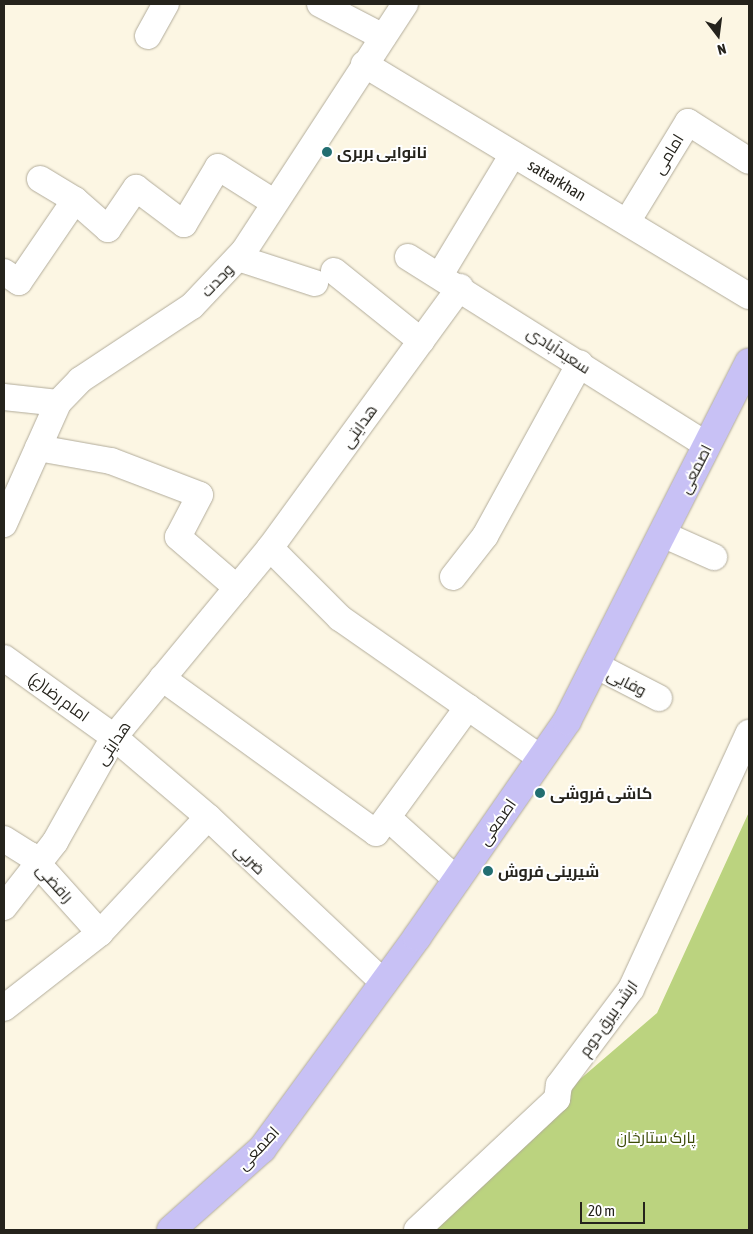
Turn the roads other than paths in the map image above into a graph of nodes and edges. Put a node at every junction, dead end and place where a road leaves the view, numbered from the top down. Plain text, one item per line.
1 (166, 4) edge
2 (320, 4) edge
3 (405, 4) edge
4 (148, 36) dead end
5 (383, 37) junction
6 (364, 64) junction
7 (513, 154) junction
8 (749, 161) edge
9 (40, 179) dead end
10 (75, 200) junction
11 (275, 203) junction
12 (627, 222) junction
13 (408, 257) dead end
14 (238, 258) junction
15 (4, 272) edge
16 (450, 281) junction
17 (749, 296) edge
18 (421, 341) junction
19 (749, 362) edge
20 (580, 363) junction
21 (4, 397) edge
22 (58, 403) junction
23 (708, 445) junction
24 (38, 448) junction
25 (4, 524) edge
26 (662, 534) junction
27 (270, 548) junction
28 (714, 557) dead end
29 (453, 577) dead end
30 (237, 588) junction
31 (4, 658) edge
32 (595, 665) junction
33 (162, 678) junction
34 (659, 698) dead end
35 (468, 707) junction
36 (749, 732) edge
37 (114, 737) junction
38 (541, 758) junction
39 (208, 817) junction
40 (388, 818) junction
41 (4, 839) edge
42 (38, 864) junction
43 (457, 880) junction
44 (4, 907) edge
45 (100, 933) junction
46 (384, 983) junction
47 (7, 1001) edge
48 (171, 1230) edge
49 (417, 1230) edge

1 - 4 street
2 - 5 street
3 - 5 street, وحدت
5 - 6 street, وحدت
6 - 7 street, sattarkhan
6 - 11 street, وحدت
7 - 12 street, sattarkhan
7 - 16 street, هدایتی
8 - 12 street, امامی
9 - 10 street
10 - 11 street
10 - 15 street
11 - 14 street, وحدت
12 - 17 street, sattarkhan
13 - 16 street, سعیدآبادی
14 - 18 street
14 - 22 street, وحدت
16 - 18 street, هدایتی
16 - 20 street, سعیدآبادی
18 - 27 street, هدایتی
19 - 23 main road, اصمعی
20 - 23 street, سعیدآبادی
20 - 29 street
21 - 22 street
22 - 24 street, وحدت
23 - 26 main road, اصمعی
24 - 25 street, وحدت
24 - 30 street
26 - 28 street
26 - 32 main road, اصمعی
27 - 30 street, هدایتی
27 - 35 street
30 - 33 street, هدایتی
31 - 37 street, امام رضا(ع)
32 - 34 street, وفایی
32 - 38 main road, اصمعی
33 - 37 street, هدایتی
33 - 40 street
35 - 38 street
35 - 40 street
36 - 49 street, ارشد بیرق دوم
37 - 39 street, ضربی
37 - 42 street, هدایتی
38 - 43 main road, اصمعی
39 - 45 street
39 - 46 street, ضربی
40 - 43 street
41 - 42 street, رافضی
42 - 44 street, هدایتی
42 - 45 street, رافضی
43 - 46 main road, اصمعی
45 - 47 street
46 - 48 main road, اصمعی

